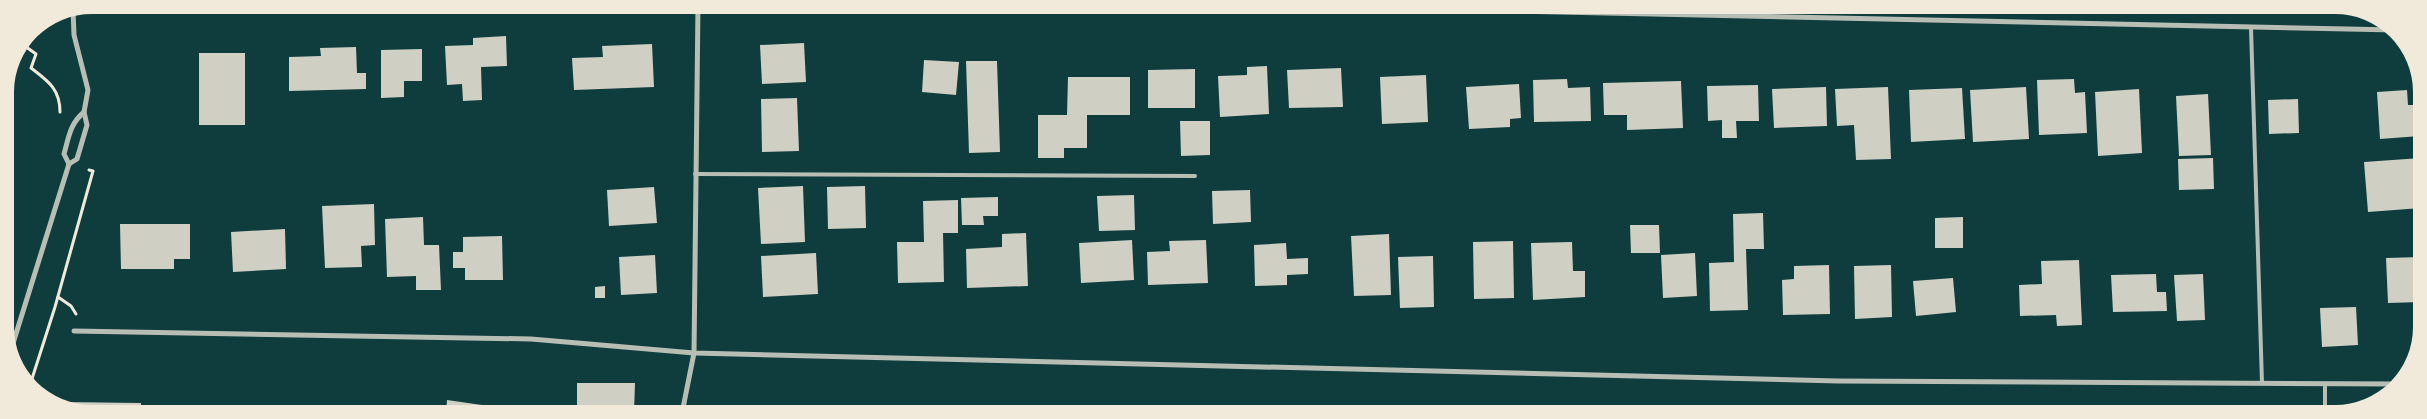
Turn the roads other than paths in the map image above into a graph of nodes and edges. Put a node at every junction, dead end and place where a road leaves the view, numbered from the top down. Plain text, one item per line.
1 (698, 14) edge
2 (1628, 14) edge
3 (73, 16) edge
4 (2251, 28) junction
5 (2383, 30) edge
6 (84, 112) junction
7 (69, 164) junction
8 (695, 174) junction
9 (1195, 176) dead end
10 (74, 331) dead end
11 (15, 338) edge
12 (694, 353) junction
13 (2262, 383) junction
14 (2325, 384) junction
15 (2389, 384) edge
16 (684, 405) edge
17 (2325, 405) edge

1 - 8 street
2 - 4 street
3 - 6 street
4 - 5 street
4 - 13 lane
6 - 7 street
6 - 7 street
7 - 11 street
8 - 9 lane
8 - 12 street
10 - 12 street
12 - 13 street
12 - 16 street
13 - 14 street
14 - 15 street
14 - 17 lane

